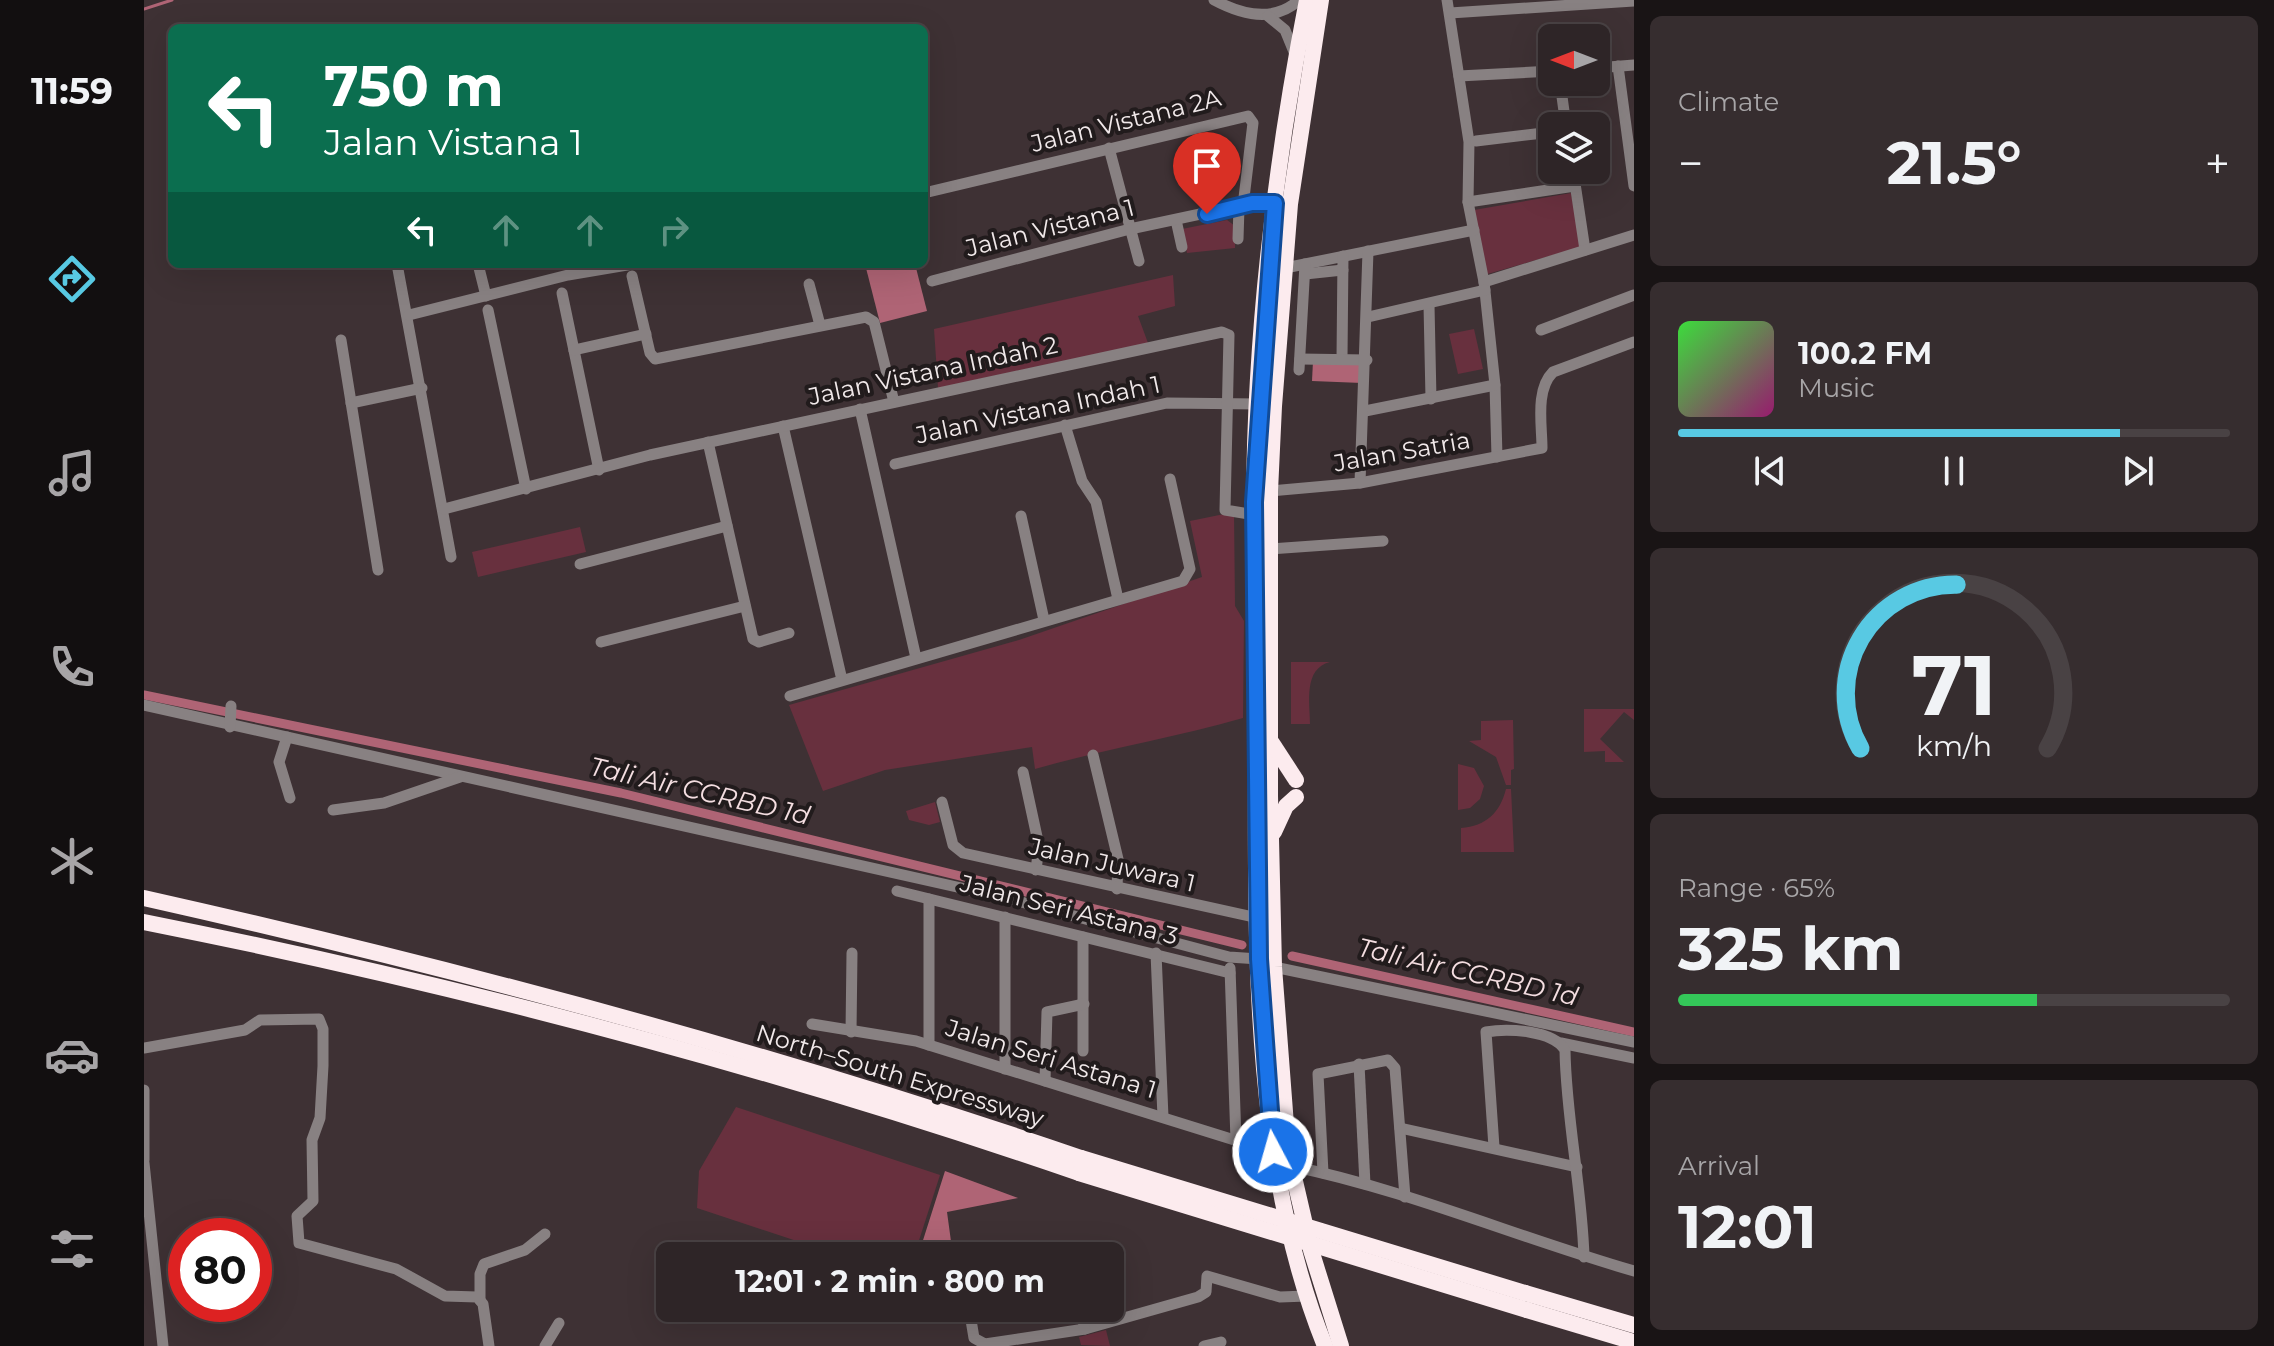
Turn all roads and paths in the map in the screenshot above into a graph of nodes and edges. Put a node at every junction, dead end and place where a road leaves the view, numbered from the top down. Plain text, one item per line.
1 (1214, 0) edge
2 (1299, 0) edge
3 (1307, 0) edge
4 (1321, 0) edge
5 (1447, 0) edge
6 (1634, 1) edge
7 (1450, 13) junction
8 (1268, 16) junction
9 (1634, 65) edge
10 (1618, 66) junction
11 (1610, 67) edge
12 (1295, 70) junction
13 (1538, 72) edge
14 (1459, 76) junction
15 (1538, 134) edge
16 (1476, 141) dead end
17 (1109, 148) junction
18 (1633, 177) edge
19 (1575, 186) joint
20 (928, 192) edge
21 (1468, 202) junction
22 (1275, 203) junction
23 (1241, 207) junction
24 (1176, 220) junction
25 (1130, 229) junction
26 (1474, 230) junction
27 (1634, 235) edge
28 (1238, 239) dead end
29 (1182, 247) dead end
30 (1585, 250) junction
31 (1368, 251) junction
32 (1343, 256) junction
33 (1139, 261) dead end
34 (398, 268) edge
35 (479, 268) edge
36 (1285, 268) junction
37 (1305, 269) junction
38 (632, 270) edge
39 (1343, 270) junction
40 (932, 281) dead end
41 (809, 284) dead end
42 (1485, 286) junction
43 (562, 293) dead end
44 (1634, 295) edge
45 (486, 296) junction
46 (1429, 305) junction
47 (488, 310) dead end
48 (409, 315) junction
49 (1368, 317) junction
50 (820, 325) junction
51 (1541, 330) dead end
52 (646, 334) junction
53 (341, 340) dead end
54 (1634, 342) edge
55 (574, 350) junction
56 (1342, 358) junction
57 (1367, 360) junction
58 (1495, 385) junction
59 (422, 388) junction
60 (1431, 399) junction
61 (894, 402) junction
62 (1227, 402) junction
63 (351, 403) junction
64 (1259, 404) junction
65 (860, 409) junction
66 (1365, 411) junction
67 (1065, 425) junction
68 (783, 426) junction
69 (708, 442) junction
70 (1497, 457) junction
71 (895, 464) dead end
72 (599, 470) junction
73 (1170, 479) dead end
74 (1360, 483) junction
75 (526, 489) junction
76 (1270, 491) junction
77 (444, 509) junction
78 (1255, 515) junction
79 (1021, 516) dead end
80 (727, 526) junction
81 (1383, 541) dead end
82 (1269, 549) junction
83 (451, 557) dead end
84 (580, 564) dead end
85 (378, 570) dead end
86 (1118, 599) junction
87 (745, 606) junction
88 (1044, 620) junction
89 (789, 633) dead end
90 (601, 642) dead end
91 (916, 658) junction
92 (842, 680) junction
93 (790, 696) dead end
94 (144, 705) edge
95 (287, 737) junction
96 (1270, 738) junction
97 (1093, 755) dead end
98 (1023, 772) dead end
99 (460, 777) junction
100 (1263, 788) junction
101 (290, 798) dead end
102 (942, 802) dead end
103 (333, 810) dead end
104 (1271, 838) junction
105 (1036, 870) junction
106 (1117, 889) junction
107 (897, 891) dead end
108 (144, 898) edge
109 (929, 899) junction
110 (1005, 917) junction
111 (1258, 918) junction
112 (144, 922) edge
113 (1083, 937) junction
114 (852, 953) dead end
115 (1156, 953) junction
116 (1229, 957) junction
117 (1266, 963) junction
118 (1230, 973) junction
119 (1084, 1004) junction
120 (812, 1024) dead end
121 (851, 1032) junction
122 (1634, 1042) edge
123 (1561, 1043) junction
124 (929, 1045) junction
125 (144, 1048) edge
126 (1083, 1051) dead end
127 (1634, 1058) edge
128 (1359, 1064) junction
129 (1005, 1069) junction
130 (1045, 1081) junction
131 (144, 1090) edge
132 (145, 1116) edge
133 (1163, 1117) junction
134 (1400, 1128) junction
135 (1236, 1140) junction
136 (1494, 1147) junction
137 (1273, 1152) junction
138 (144, 1161) edge
139 (1080, 1165) junction
140 (1291, 1166) junction
141 (1577, 1167) junction
142 (1323, 1173) junction
143 (1365, 1184) junction
144 (1405, 1197) junction
145 (545, 1234) dead end
146 (1584, 1257) junction
147 (1634, 1271) edge
148 (1307, 1296) junction
149 (480, 1300) junction
150 (1526, 1302) junction
151 (971, 1322) edge
152 (1083, 1322) edge
153 (559, 1323) dead end
154 (1634, 1325) edge
155 (1085, 1329) junction
156 (1221, 1342) dead end
157 (1634, 1342) edge
158 (163, 1346) edge
159 (489, 1346) edge
160 (545, 1346) edge
161 (1204, 1346) edge
162 (1325, 1346) edge
163 (1341, 1346) edge

1 - 8 street
2 - 8 street
3 - 12 highway
4 - 36 highway
5 - 7 street
6 - 7 street
7 - 14 street
8 - 12 street
9 - 10 street
10 - 11 street
10 - 18 street
12 - 22 highway
13 - 14 street
14 - 21 street
15 - 16 street
17 - 20 street, Jalan Vistana 2A
17 - 23 street, Jalan Vistana 2A
17 - 25 street
19 - 21 street
19 - 30 street
21 - 26 street
22 - 23 street, Jalan Vistana 1
22 - 64 highway
23 - 24 street, Jalan Vistana 1
23 - 28 street
24 - 25 street, Jalan Vistana 1
24 - 29 street
25 - 33 street
25 - 40 street, Jalan Vistana 1
26 - 31 street
26 - 42 street
27 - 30 street
30 - 42 street
31 - 32 street
31 - 49 street
32 - 37 street
32 - 39 street
34 - 48 street
35 - 45 street
36 - 37 street
36 - 76 highway
37 - 39 street
37 - 56 street
38 - 45 street
38 - 52 street
39 - 56 street
41 - 50 street
42 - 46 street
42 - 58 street
43 - 55 street
44 - 51 street
45 - 48 street
46 - 49 street
46 - 60 street
47 - 75 street
48 - 59 street
49 - 57 street
50 - 52 street
50 - 61 street
52 - 55 street
53 - 63 street
54 - 70 street, Jalan Satria
55 - 72 street
56 - 57 street
57 - 66 street
58 - 60 street
58 - 70 street
59 - 63 street
59 - 77 street
60 - 66 street
61 - 62 street, Jalan Vistana Indah 2
61 - 65 street, Jalan Vistana Indah 2
62 - 64 street, Jalan Vistana Indah 1
62 - 67 street, Jalan Vistana Indah 1
62 - 78 street
63 - 85 street
64 - 78 highway
65 - 68 street, Jalan Vistana Indah 2
65 - 91 street
66 - 74 street
67 - 71 street, Jalan Vistana Indah 1
67 - 86 street
68 - 69 street, Jalan Vistana Indah 2
68 - 92 street
69 - 72 street, Jalan Vistana Indah 2
69 - 80 street
70 - 74 street, Jalan Satria
72 - 75 street, Jalan Vistana Indah 2
73 - 86 street
74 - 76 street, Jalan Satria
75 - 77 street, Jalan Vistana Indah 2
76 - 82 highway
77 - 83 street
78 - 100 highway
79 - 88 street
80 - 84 street
80 - 87 street
81 - 82 street
82 - 96 highway
86 - 88 street
87 - 89 street
87 - 90 street
88 - 91 street
91 - 92 street
92 - 93 street
94 - 95 street
95 - 99 street
95 - 101 street
96 - 100 highway
96 - 104 highway
97 - 106 street
98 - 105 street
99 - 103 street
99 - 116 street
100 - 104 highway
100 - 111 highway
102 - 105 street, Jalan Juwara 1
104 - 117 highway
105 - 106 street, Jalan Juwara 1
106 - 111 street, Jalan Juwara 1
107 - 109 street, Jalan Seri Astana 3
108 - 139 highway, North–South Expressway
109 - 110 street, Jalan Seri Astana 3
109 - 124 street
110 - 113 street, Jalan Seri Astana 3
110 - 129 street
111 - 117 highway
112 - 139 highway, North–South Expressway
113 - 115 street, Jalan Seri Astana 3
113 - 119 street
114 - 121 street
115 - 118 street, Jalan Seri Astana 3
115 - 133 street
116 - 117 street
116 - 118 street
117 - 122 street
117 - 137 highway
117 - 140 highway
118 - 135 street
119 - 126 street
119 - 130 street
120 - 121 street, Jalan Seri Astana 1
121 - 124 street, Jalan Seri Astana 1
123 - 127 street
123 - 136 street
123 - 141 street
124 - 129 street, Jalan Seri Astana 1
125 - 149 street
128 - 134 street
128 - 142 street
128 - 143 street
129 - 130 street, Jalan Seri Astana 1
130 - 133 street, Jalan Seri Astana 1
131 - 132 street
132 - 138 street
133 - 135 street, Jalan Seri Astana 1
134 - 136 street
134 - 144 street
135 - 137 street, Jalan Seri Astana 1
136 - 141 street
137 - 148 highway
138 - 158 street
139 - 150 highway, North–South Expressway, bridge
140 - 142 street
140 - 163 highway
141 - 146 street
142 - 143 street
143 - 144 street
144 - 146 street
145 - 149 street
146 - 147 street
148 - 155 street
148 - 162 highway
149 - 159 street
150 - 154 highway, North–South Expressway
150 - 157 highway, North–South Expressway
151 - 155 street
152 - 155 street
153 - 160 street
156 - 161 street

